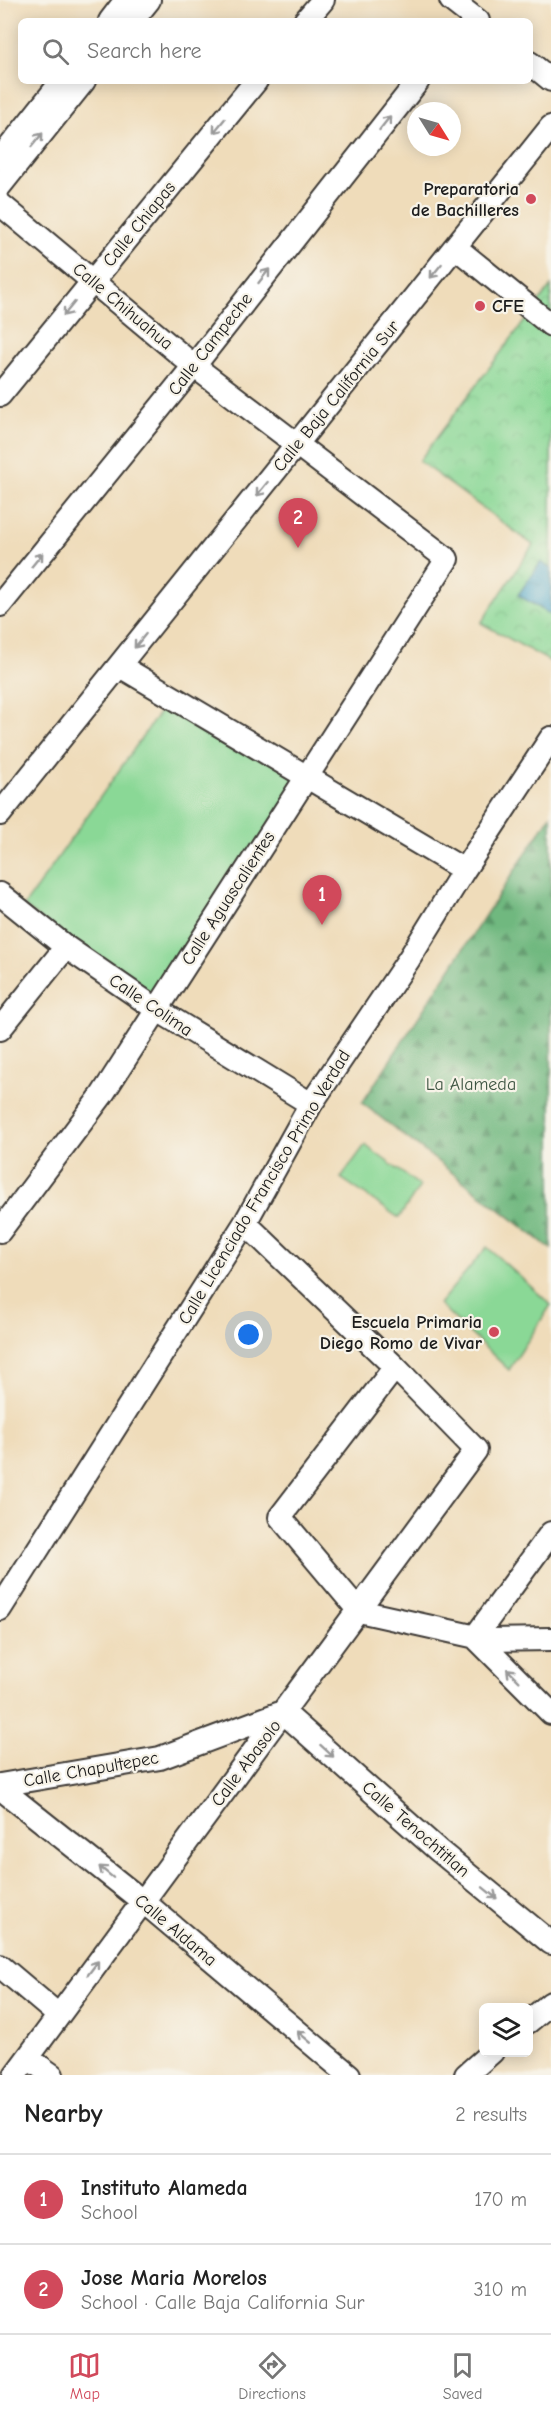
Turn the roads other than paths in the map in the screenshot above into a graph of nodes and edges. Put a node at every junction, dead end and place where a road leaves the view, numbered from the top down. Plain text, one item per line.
1 (126, 0) edge
2 (149, 0) edge
3 (323, 0) edge
4 (451, 0) edge
5 (112, 18) edge
6 (134, 18) edge
7 (308, 18) edge
8 (470, 18) edge
9 (533, 65) edge
10 (551, 80) edge
11 (60, 84) edge
12 (82, 84) edge
13 (254, 84) edge
14 (416, 84) edge
15 (551, 127) edge
16 (0, 159) edge
17 (0, 186) edge
18 (0, 204) edge
19 (456, 246) junction
20 (93, 280) junction
21 (551, 325) edge
22 (194, 366) junction
23 (0, 395) edge
24 (297, 444) junction
25 (447, 559) joint
26 (0, 605) edge
27 (120, 666) junction
28 (551, 738) edge
29 (307, 777) junction
30 (0, 814) edge
31 (464, 870) junction
32 (0, 894) edge
33 (66, 947) junction
34 (156, 1009) junction
35 (0, 1029) edge
36 (311, 1104) junction
37 (245, 1223) junction
38 (0, 1231) edge
39 (395, 1367) junction
40 (551, 1533) edge
41 (0, 1609) edge
42 (359, 1611) junction
43 (475, 1637) junction
44 (551, 1639) edge
45 (283, 1713) junction
46 (551, 1713) edge
47 (0, 1786) edge
48 (143, 1902) junction
49 (551, 1943) edge
50 (0, 1966) edge
51 (551, 2003) edge
52 (58, 2015) junction
53 (533, 2018) edge
54 (486, 2057) edge
55 (21, 2067) edge
56 (52, 2075) edge
57 (349, 2075) edge
58 (466, 2075) edge

1 - 5 street
2 - 6 street
3 - 7 street
4 - 8 street
9 - 10 street
11 - 16 street
17 -> 12 street
13 -> 20 street, Calle Chiapas
22 -> 14 street, Calle Campeche
15 - 19 street, Calle Baja California Sur
18 - 20 street, Calle Chihuahua
19 - 21 street
19 -> 24 street, Calle Baja California Sur
20 - 22 street, Calle Chihuahua
20 -> 23 street, Calle Chiapas
22 - 24 street, Calle Chihuahua
26 -> 22 street, Calle Campeche
24 - 25 street, Calle Chihuahua
24 -> 27 street, Calle Baja California Sur
25 - 29 street, Calle Aguascalientes
27 - 29 street
27 - 30 street, Calle Baja California Sur
28 - 31 street, Calle Licenciado Francisco Primo Verdad
29 - 31 street
29 - 34 street, Calle Aguascalientes
31 - 36 street, Calle Licenciado Francisco Primo Verdad
32 - 33 street, Calle Colima
33 - 34 street, Calle Colima
33 - 35 street
34 - 36 street, Calle Colima
34 - 38 street, Calle Aguascalientes
36 - 37 street, Calle Licenciado Francisco Primo Verdad
37 - 39 street
37 - 41 street, Calle Licenciado Francisco Primo Verdad
39 - 42 street
39 - 42 street, Calle Abasolo
40 - 43 street
42 - 43 street
42 - 45 street, Calle Abasolo
43 - 44 street
46 -> 43 street
45 - 47 street, Calle Chapultepec
45 - 48 street, Calle Abasolo
45 -> 49 street, Calle Tenochtitlan
48 -> 47 street, Calle Aldama
52 -> 48 street, Calle Abasolo
57 -> 48 street, Calle Aldama
50 - 52 street
51 - 53 street
52 - 55 street, Calle Abasolo
54 - 58 street
55 - 56 street

